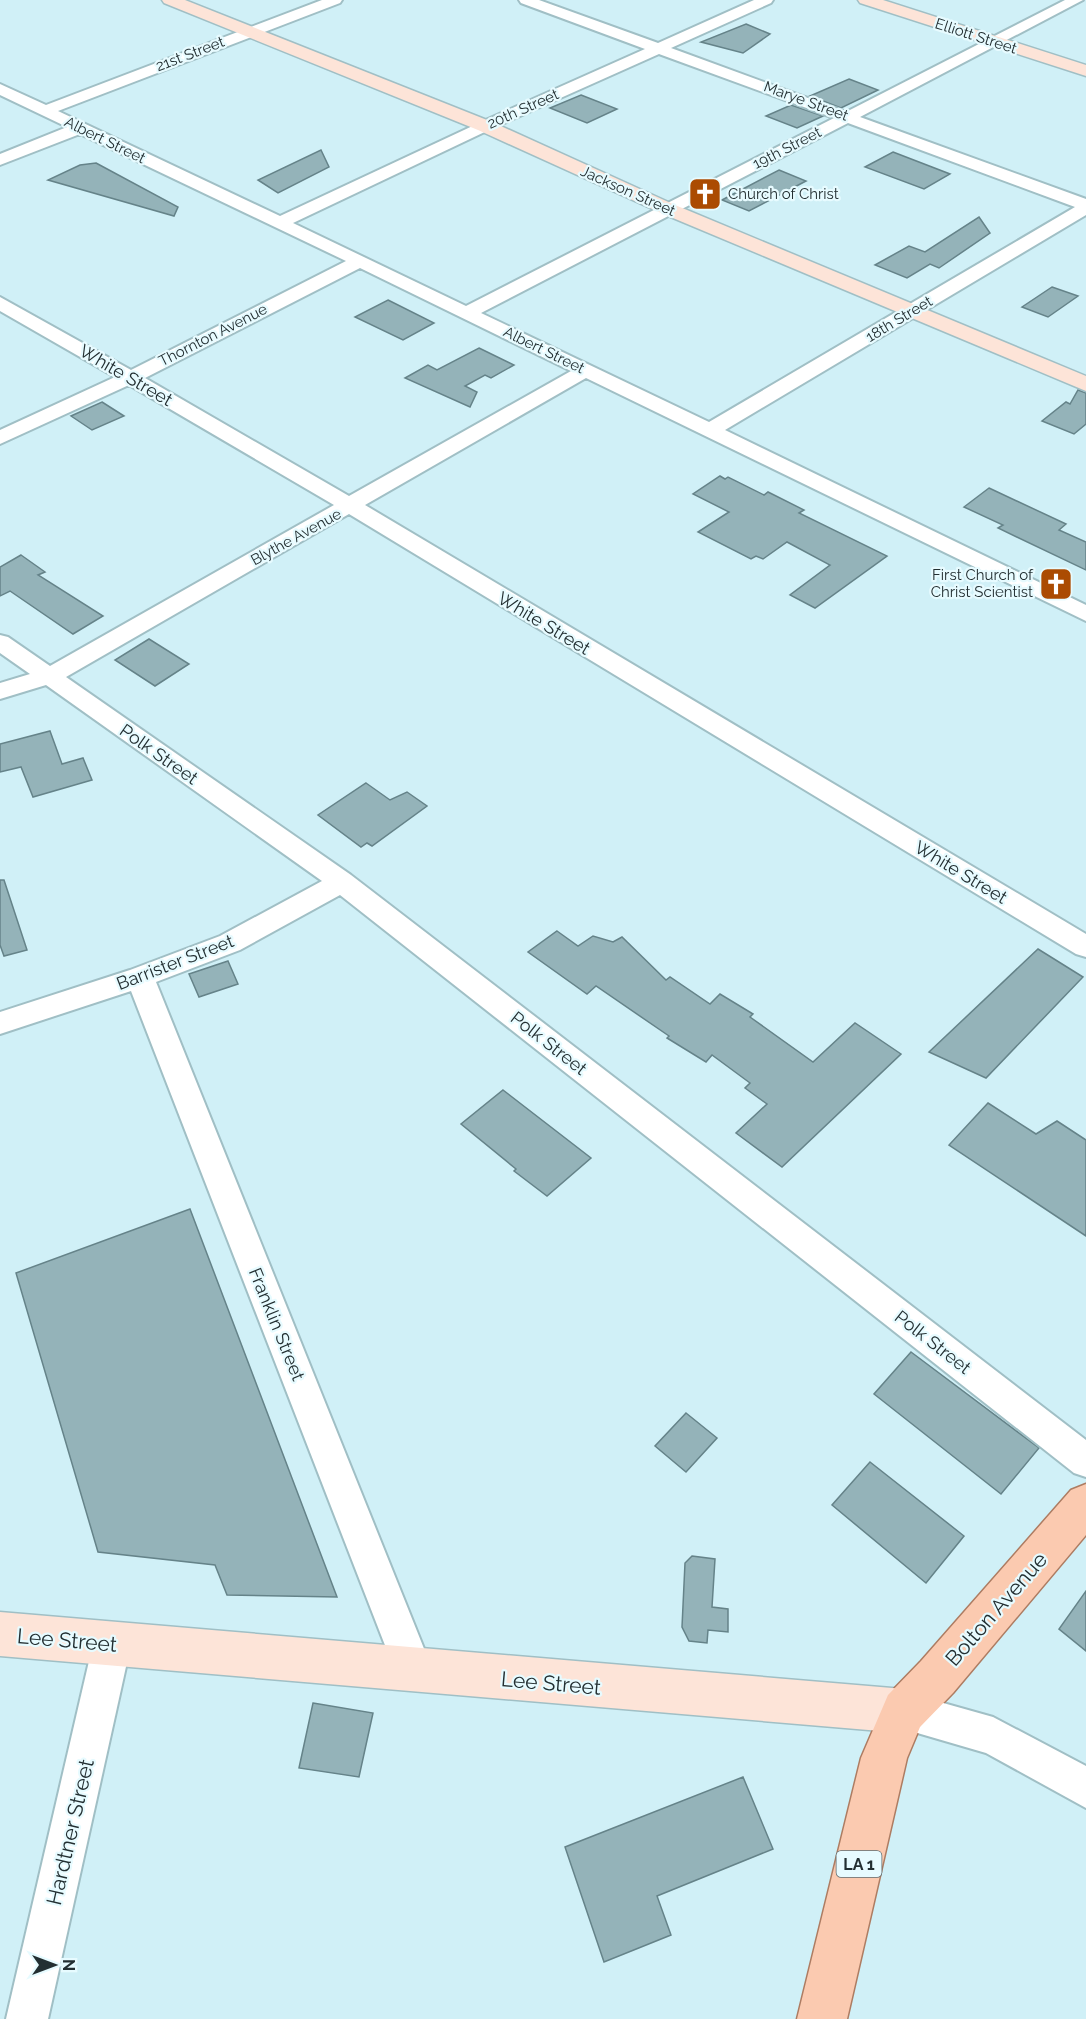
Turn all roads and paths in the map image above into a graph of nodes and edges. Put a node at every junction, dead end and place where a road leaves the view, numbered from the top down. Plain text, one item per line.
1 (170, 0) edge
2 (335, 0) edge
3 (526, 0) edge
4 (766, 0) edge
5 (866, 0) edge
6 (1076, 0) edge
7 (249, 32) junction
8 (995, 42) junction
9 (659, 48) junction
10 (1086, 71) edge
11 (0, 88) edge
12 (46, 110) junction
13 (849, 117) junction
14 (485, 126) junction
15 (80, 128) junction
16 (0, 160) edge
17 (1086, 206) edge
18 (668, 209) junction
19 (281, 222) junction
20 (360, 261) junction
21 (0, 303) edge
22 (912, 311) junction
23 (466, 313) junction
24 (586, 370) junction
25 (131, 377) junction
26 (1086, 384) edge
27 (711, 430) junction
28 (0, 438) edge
29 (350, 507) junction
30 (1086, 614) edge
31 (0, 642) edge
32 (48, 677) junction
33 (0, 691) edge
34 (342, 882) junction
35 (1086, 947) edge
36 (140, 977) junction
37 (0, 1023) edge
38 (1086, 1461) edge
39 (1086, 1504) edge
40 (0, 1634) edge
41 (112, 1644) junction
42 (414, 1671) junction
43 (904, 1711) junction
44 (1086, 1788) edge
45 (27, 2019) edge
46 (822, 2019) edge

1 - 7 main road, Jackson Street
2 - 7 street, 21st Street
3 - 9 street, Marye Street
4 - 9 street, 20th Street
5 - 8 main road, Elliott Street
6 - 8 street, 19th Street
7 - 12 street, 21st Street
7 - 14 main road, Jackson Street
8 - 10 main road, Elliott Street
8 - 13 street, 19th Street
9 - 13 street, Marye Street
9 - 14 street, 20th Street
11 - 12 street, Albert Street
12 - 15 street, Albert Street
13 - 17 street, Marye Street
13 - 18 street, 19th Street
14 - 18 main road, Jackson Street
14 - 19 street, 20th Street
15 - 16 street
15 - 19 street, Albert Street
17 - 22 street, 18th Street
18 - 22 main road, Jackson Street
18 - 23 street, 19th Street
19 - 20 street, Albert Street
20 - 23 street, Albert Street
20 - 25 street, Thornton Avenue
21 - 25 street, White Street
22 - 26 main road, Jackson Street
22 - 27 street, 18th Street
23 - 24 street, Albert Street
24 - 27 street, Albert Street
24 - 29 street, Blythe Avenue
25 - 28 street, Thornton Avenue
25 - 29 street, White Street
27 - 30 street, Albert Street
29 - 32 street, Blythe Avenue
29 - 35 street, White Street
31 - 32 street, Polk Street
32 - 33 street, Blythe Avenue
32 - 34 street, Polk Street
34 - 36 street, Barrister Street
34 - 38 street, Polk Street
36 - 37 street, Barrister Street
36 - 42 street, Franklin Street
39 - 43 main road, Bolton Avenue / LA 1
40 - 41 main road, Lee Street
41 - 42 main road, Lee Street
41 - 45 street, Hardtner Street
42 - 43 main road, Lee Street
43 - 44 street, Lee Street
43 - 46 main road, LA 1

